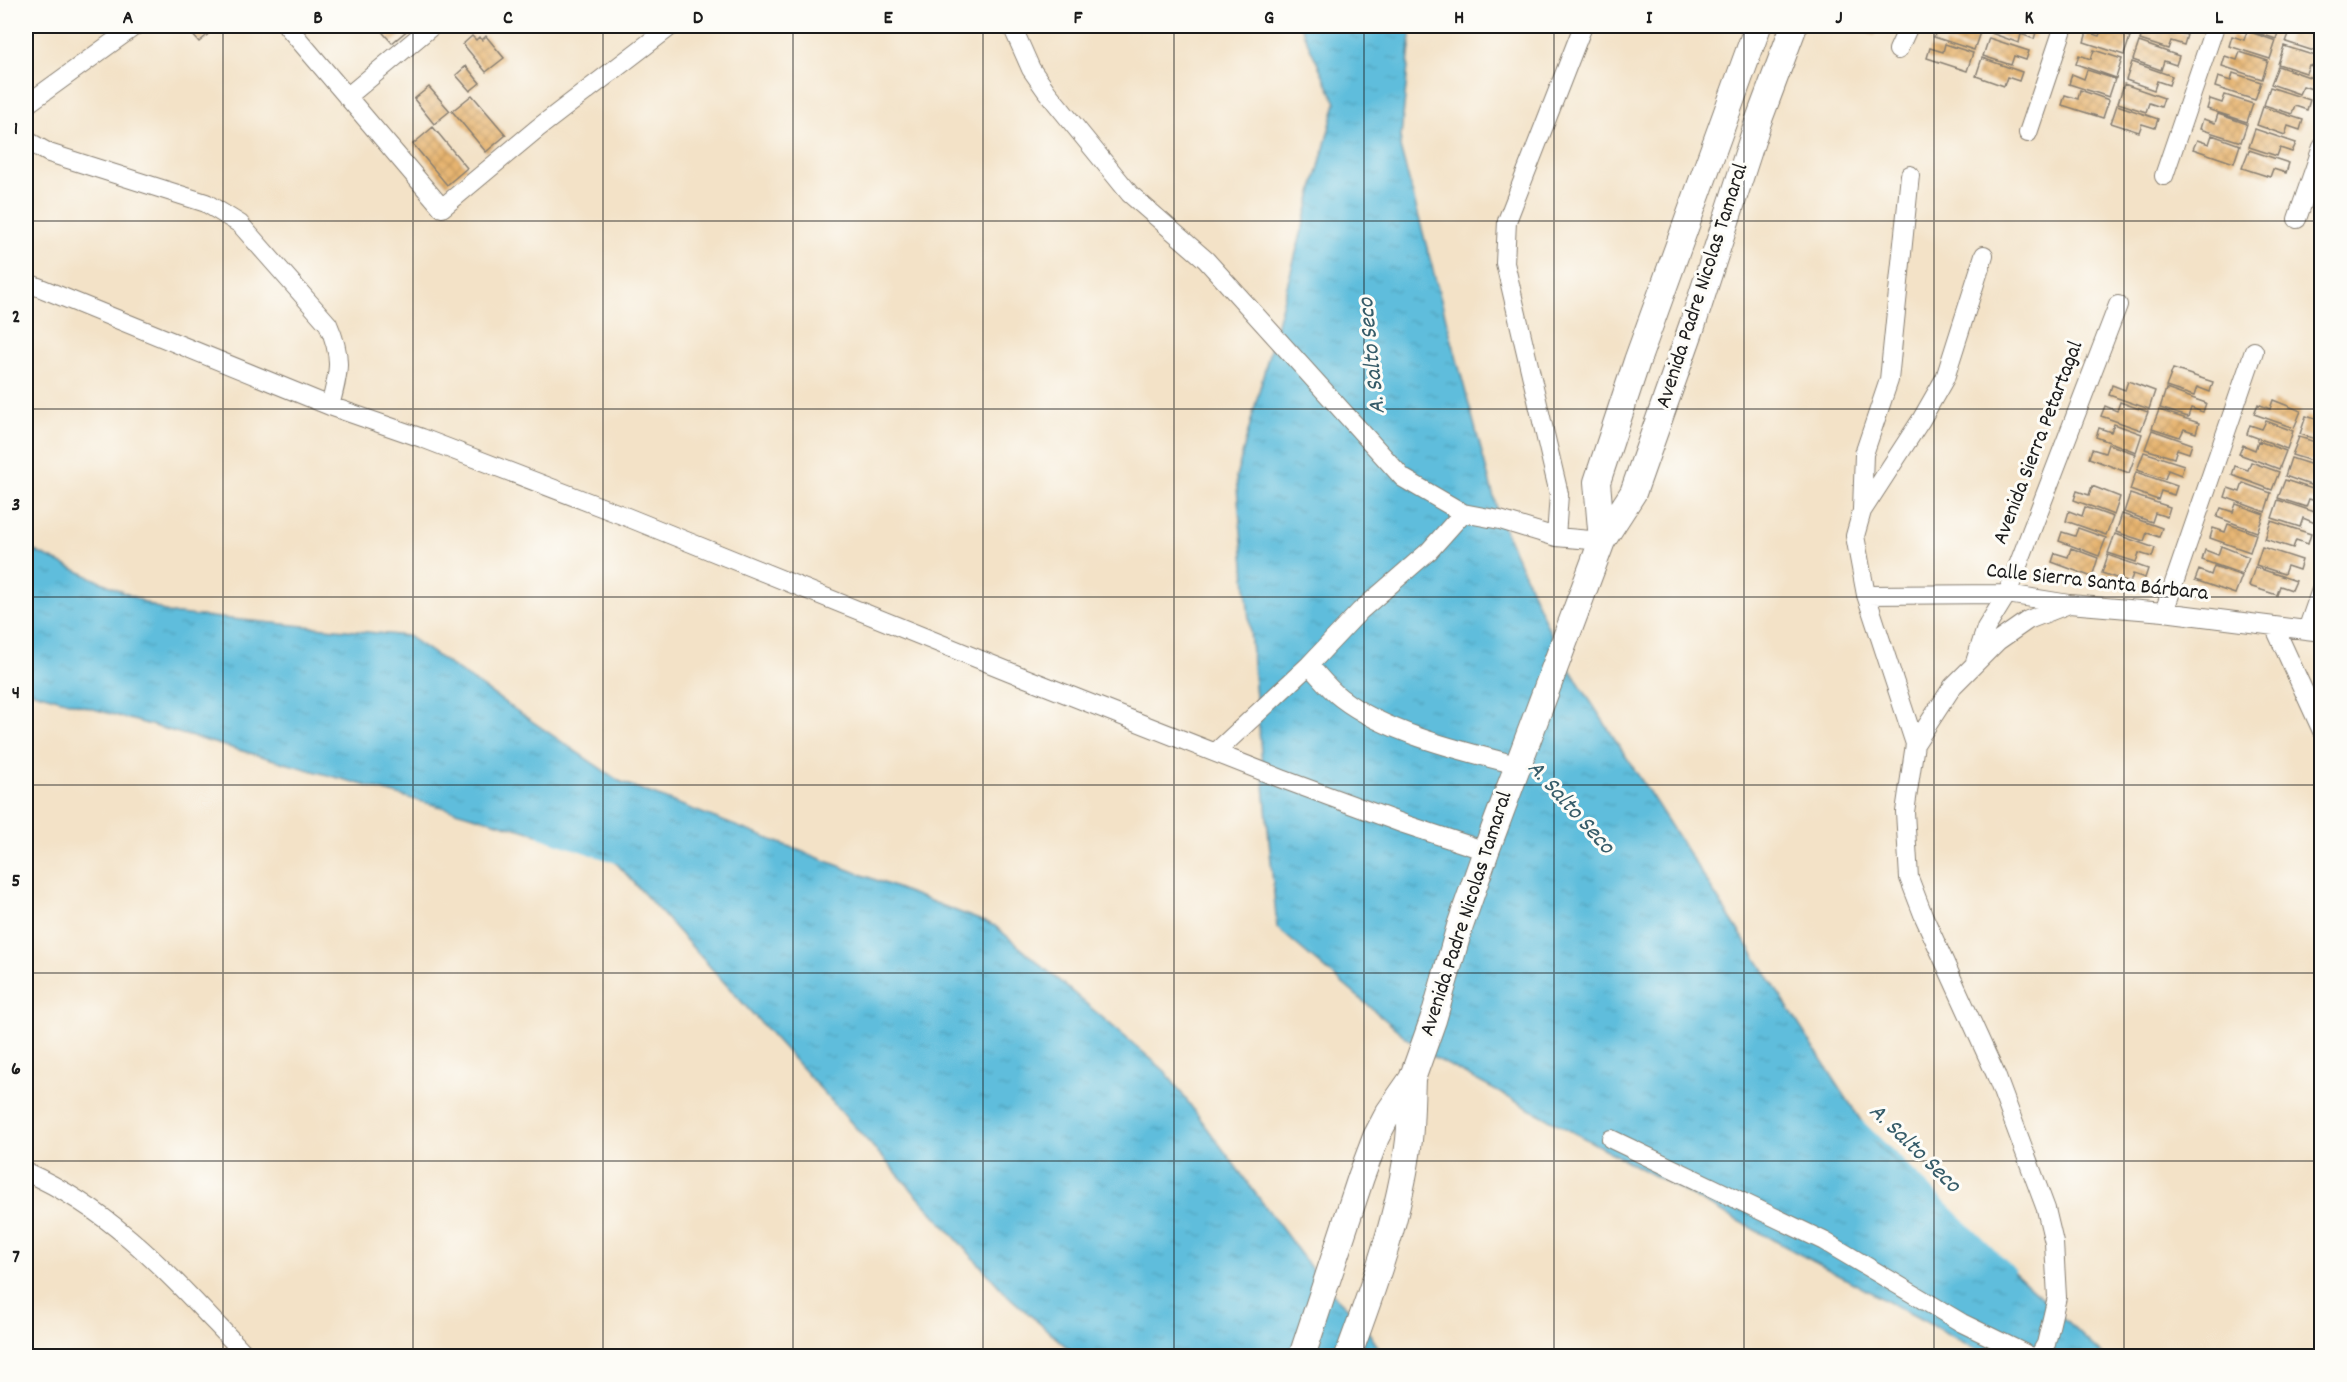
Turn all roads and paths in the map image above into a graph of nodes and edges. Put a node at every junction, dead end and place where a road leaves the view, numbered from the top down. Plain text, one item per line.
1 (135, 26) edge
2 (286, 26) edge
3 (432, 26) edge
4 (671, 26) edge
5 (1012, 26) edge
6 (1583, 26) edge
7 (1758, 26) edge
8 (1794, 26) edge
9 (1909, 26) edge
10 (2064, 26) edge
11 (2215, 26) edge
12 (1898, 50) dead end
13 (347, 97) junction
14 (26, 105) edge
15 (2028, 133) dead end
16 (26, 140) edge
17 (2322, 147) edge
18 (1910, 175) dead end
19 (2164, 176) dead end
20 (2297, 219) dead end
21 (1686, 222) junction
22 (1720, 234) junction
23 (1984, 255) dead end
24 (26, 282) edge
25 (2118, 305) dead end
26 (2254, 351) dead end
27 (330, 406) junction
28 (1862, 511) junction
29 (1463, 513) junction
30 (1556, 537) junction
31 (1602, 541) junction
32 (2322, 587) edge
33 (2007, 594) junction
34 (1866, 595) junction
35 (2069, 604) junction
36 (2164, 612) junction
37 (2274, 626) junction
38 (2314, 631) edge
39 (1974, 664) junction
40 (1309, 665) junction
41 (2322, 731) edge
42 (1915, 744) junction
43 (1216, 752) junction
44 (1517, 765) junction
45 (1486, 851) junction
46 (1412, 1079) junction
47 (1611, 1139) dead end
48 (26, 1172) edge
49 (247, 1356) edge
50 (1302, 1356) edge
51 (1348, 1356) edge
52 (2030, 1356) edge
53 (2039, 1356) edge

1 - 14 street
2 - 13 street
3 - 13 street
4 - 13 street
5 - 29 street
6 - 30 street
7 - 21 street, Avenida Padre Nicolas Tamaral
8 - 22 street, Avenida Padre Nicolas Tamaral
9 - 12 street
10 - 15 street
11 - 19 street
16 - 27 street
17 - 20 street
18 - 28 street
21 - 22 street
21 - 31 street, Avenida Padre Nicolas Tamaral
22 - 31 street, Avenida Padre Nicolas Tamaral
23 - 28 street
24 - 27 street
25 - 33 street, Avenida Sierra Petartagal
26 - 36 street
27 - 43 street
28 - 34 street
29 - 30 street
29 - 40 street
30 - 31 street
31 - 44 street, Avenida Padre Nicolas Tamaral
32 - 38 street
33 - 34 street, Calle Sierra Santa Bárbara
33 - 35 street, Calle Sierra Santa Bárbara
33 - 39 street, Avenida Sierra Petartagal
34 - 42 street
35 - 36 street, Calle Sierra Santa Bárbara
35 - 39 street
36 - 37 street, Calle Sierra Santa Bárbara
37 - 38 street, Calle Sierra Santa Bárbara
37 - 41 street
39 - 42 street
40 - 43 street
40 - 44 street
42 - 53 street
43 - 45 street
44 - 45 street, Avenida Padre Nicolas Tamaral
45 - 46 street, Avenida Padre Nicolas Tamaral
46 - 50 street
46 - 51 street
47 - 52 street
48 - 49 street

